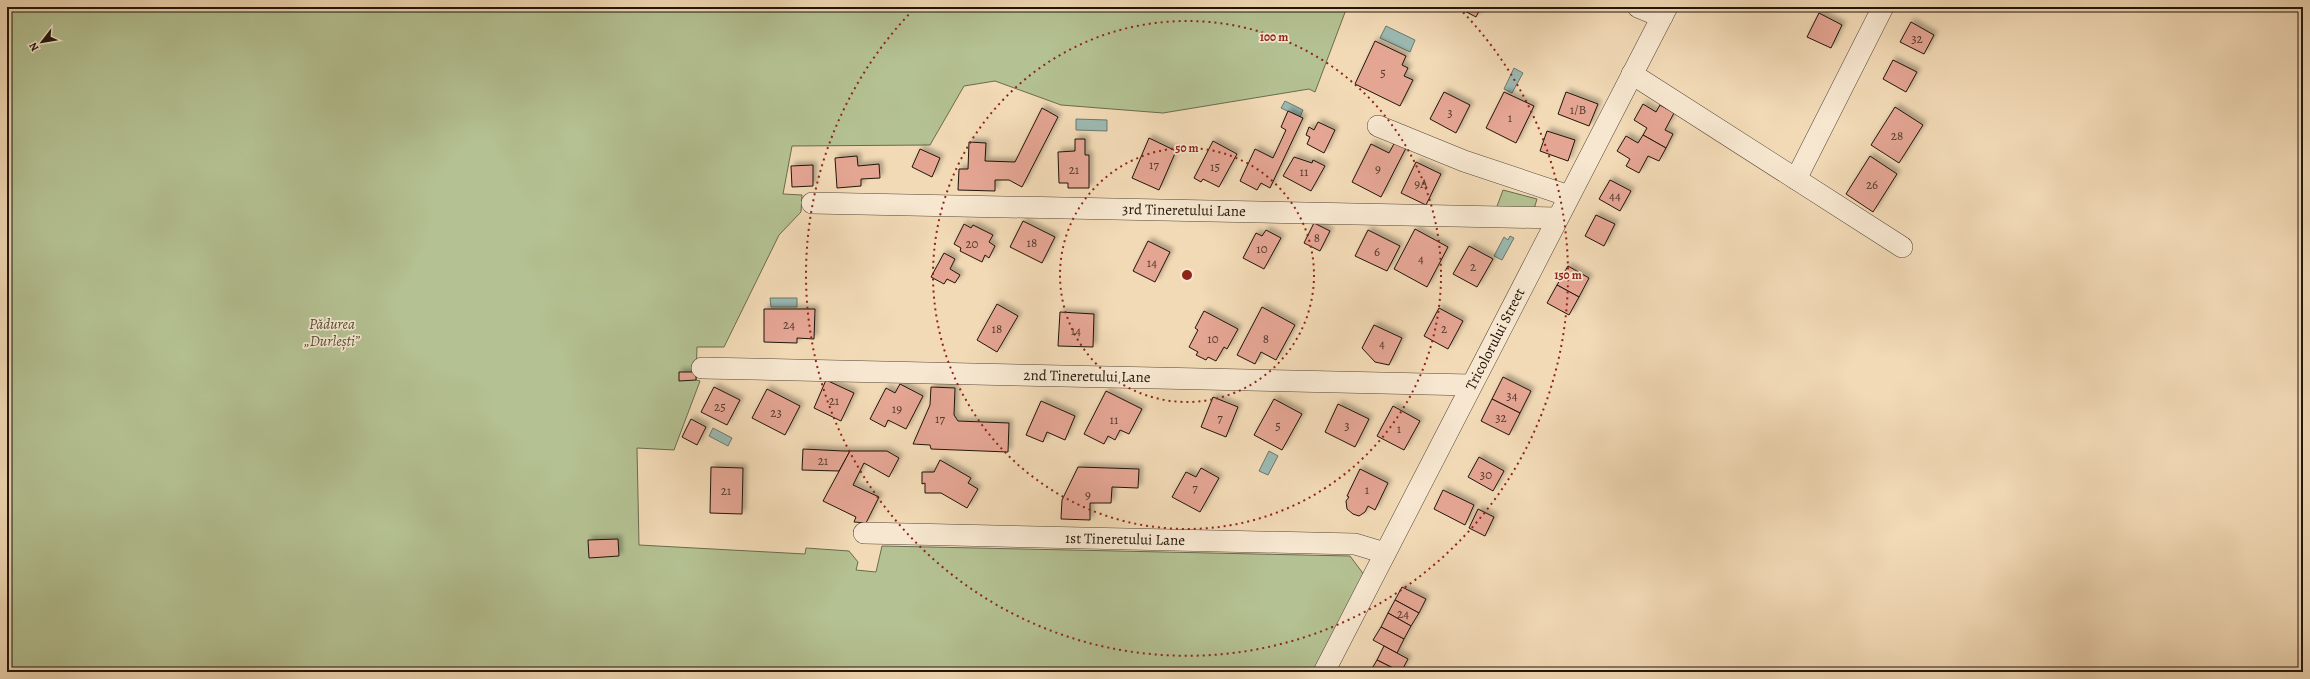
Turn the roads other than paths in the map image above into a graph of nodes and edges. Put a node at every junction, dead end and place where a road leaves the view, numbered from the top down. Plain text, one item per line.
1 (1638, 7) edge
2 (1883, 7) edge
3 (1664, 12) edge
4 (1632, 74) junction
5 (1378, 126) dead end
6 (1796, 179) junction
7 (1569, 196) junction
8 (812, 203) dead end
9 (1556, 218) junction
10 (1902, 247) dead end
11 (702, 368) dead end
12 (1472, 385) junction
13 (864, 533) dead end
14 (1385, 553) junction
15 (1324, 672) edge

1 - 3 street
2 - 6 street
3 - 4 street, Tricolorului Street
4 - 6 street
4 - 7 street, Tricolorului Street
5 - 7 street
6 - 10 street
7 - 9 street, Tricolorului Street
8 - 9 street, 3rd Tineretului Lane
9 - 12 street, Tricolorului Street
11 - 12 street, 2nd Tineretului Lane
12 - 14 street, Tricolorului Street
13 - 14 street, 1st Tineretului Lane
14 - 15 street, Tricolorului Street

